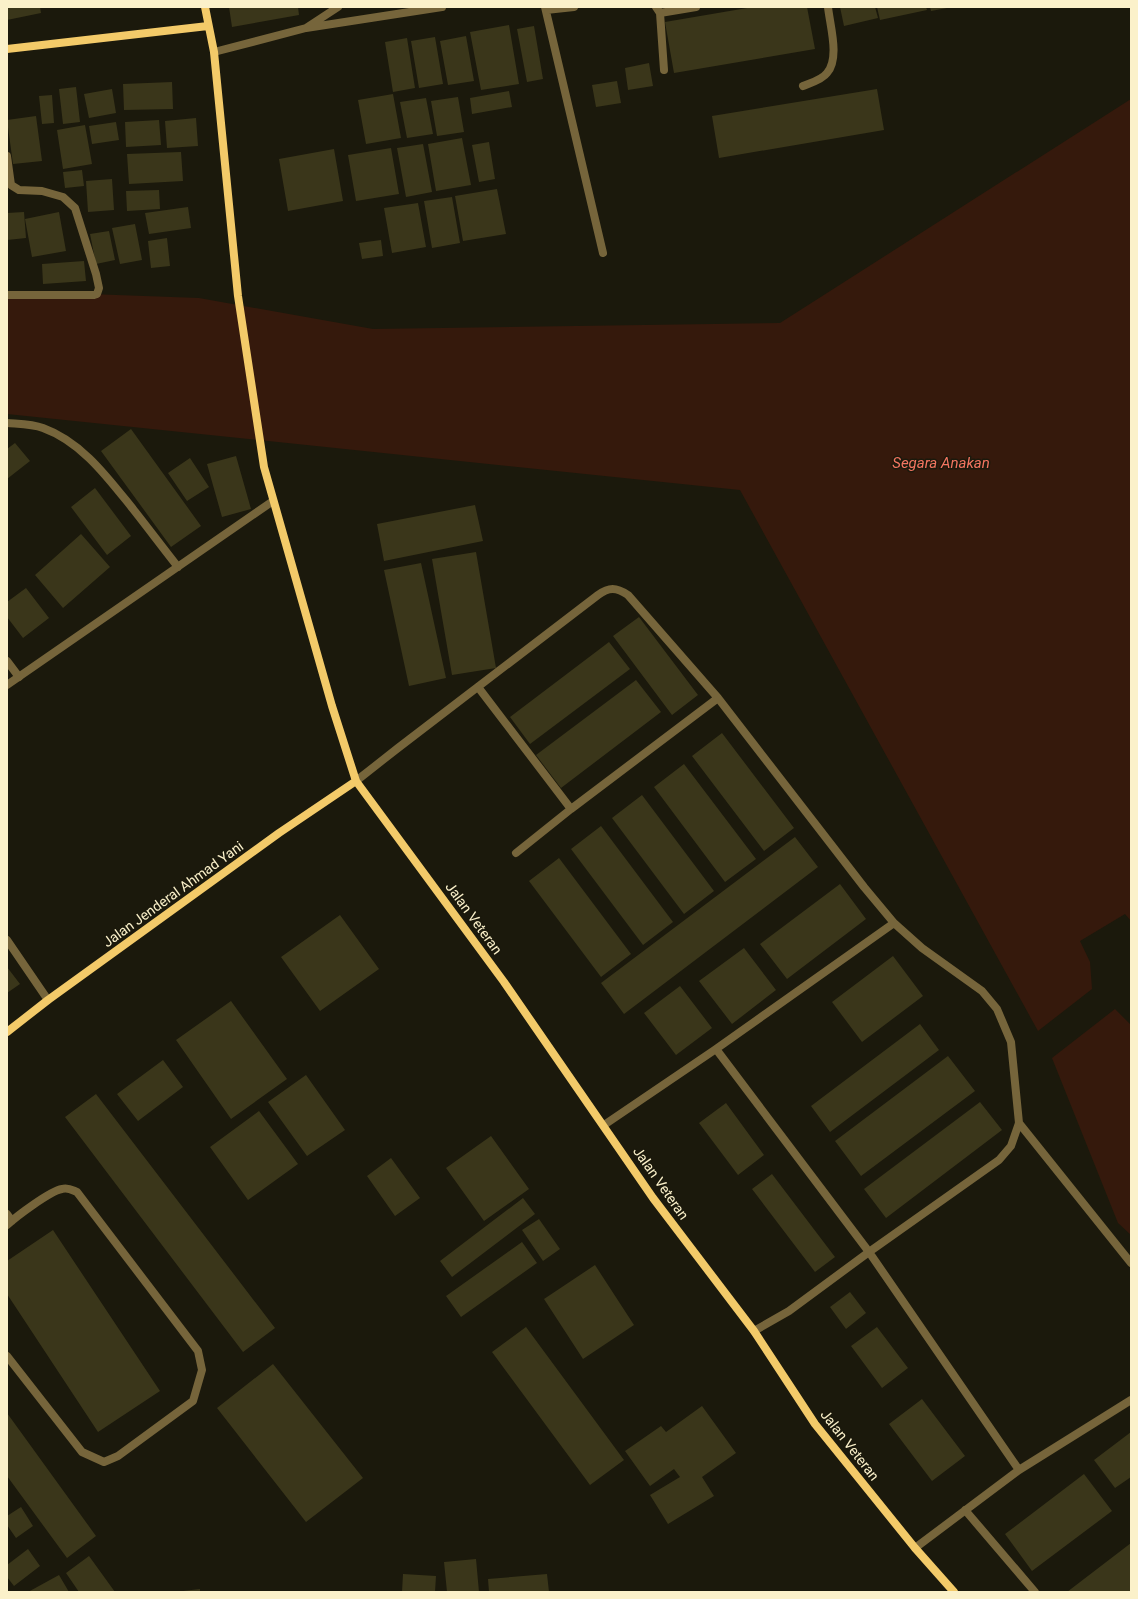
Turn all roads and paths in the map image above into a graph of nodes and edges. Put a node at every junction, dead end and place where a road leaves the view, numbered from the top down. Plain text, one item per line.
1 (205, 7) edge
2 (338, 7) edge
3 (442, 7) edge
4 (574, 7) edge
5 (696, 7) edge
6 (828, 7) edge
7 (546, 9) edge
8 (658, 10) edge
9 (208, 26) junction
10 (306, 28) junction
11 (7, 49) edge
12 (214, 52) junction
13 (664, 70) dead end
14 (803, 86) dead end
15 (7, 156) edge
16 (603, 253) dead end
17 (7, 295) edge
18 (7, 423) edge
19 (273, 501) junction
20 (178, 567) junction
21 (7, 661) edge
22 (19, 677) junction
23 (7, 685) edge
24 (478, 687) junction
25 (718, 698) junction
26 (356, 781) junction
27 (571, 809) junction
28 (516, 853) dead end
29 (894, 923) junction
30 (7, 940) edge
31 (48, 1000) junction
32 (7, 1032) edge
33 (716, 1049) junction
34 (1019, 1123) junction
35 (604, 1125) junction
36 (9, 1220) edge
37 (869, 1252) junction
38 (1131, 1263) edge
39 (754, 1331) junction
40 (7, 1356) edge
41 (1131, 1400) edge
42 (1019, 1470) junction
43 (965, 1510) junction
44 (914, 1548) junction
45 (954, 1592) edge
46 (1036, 1592) edge

1 - 9 main road, Jalan Veteran
2 - 10 street
3 - 10 street
4 - 7 street
5 - 8 street
6 - 14 street
7 - 16 street
8 - 13 street
9 - 11 main road
9 - 12 main road, Jalan Veteran
10 - 12 street
12 - 19 main road, Jalan Veteran
15 - 17 street
18 - 20 street
19 - 20 street
19 - 26 main road, Jalan Veteran
20 - 22 street
21 - 22 street
22 - 23 street
24 - 25 street
24 - 26 street
24 - 27 street
25 - 27 street
25 - 29 street
26 - 31 main road, Jalan Jenderal Ahmad Yani
26 - 35 main road, Jalan Veteran
27 - 28 street
29 - 33 street
29 - 34 street
30 - 31 street
31 - 32 main road, Jalan Jenderal Ahmad Yani
33 - 35 street
33 - 37 street
34 - 37 street
34 - 38 street
35 - 39 main road, Jalan Veteran
36 - 40 street
37 - 39 street
37 - 42 street
39 - 44 main road, Jalan Veteran
41 - 42 street
42 - 43 street
43 - 44 street
43 - 46 street
44 - 45 main road, Jalan Veteran

